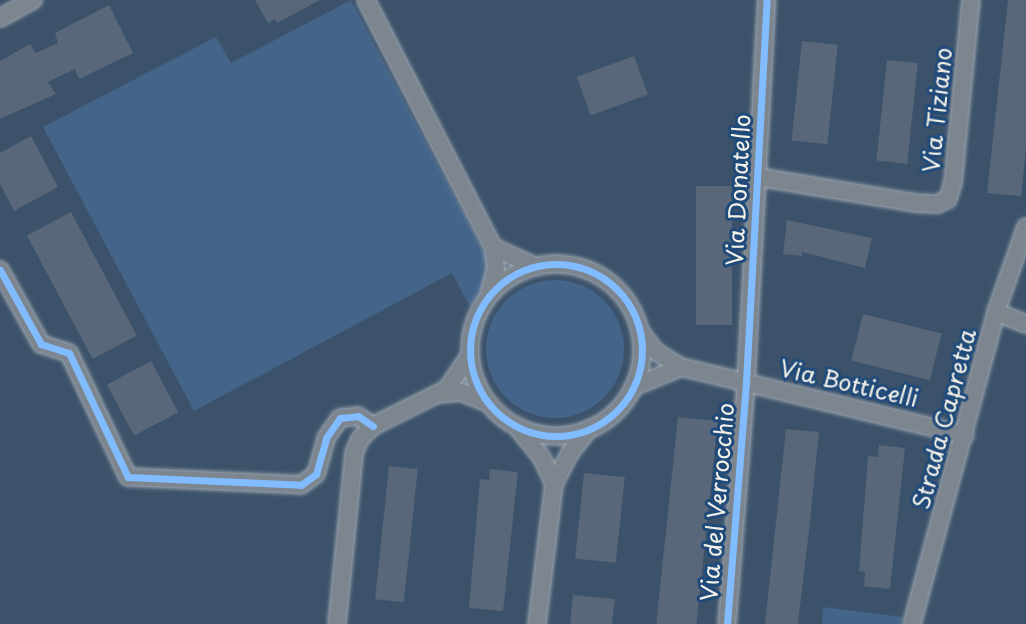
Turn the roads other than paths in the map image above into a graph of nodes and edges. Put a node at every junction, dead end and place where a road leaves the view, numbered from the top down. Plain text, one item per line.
1 (33, 0) edge
2 (366, 0) edge
3 (766, 0) edge
4 (971, 0) edge
5 (0, 18) edge
6 (758, 177) junction
7 (1026, 227) edge
8 (493, 247) junction
9 (536, 267) junction
10 (0, 270) edge
11 (487, 299) junction
12 (996, 312) junction
13 (1026, 324) edge
14 (639, 329) junction
15 (470, 354) junction
16 (681, 367) junction
17 (746, 382) junction
18 (633, 387) junction
19 (439, 394) junction
20 (493, 408) junction
21 (373, 426) junction
22 (516, 426) junction
23 (589, 429) junction
24 (965, 435) junction
25 (554, 484) junction
26 (337, 624) edge
27 (537, 624) edge
28 (727, 624) edge
29 (912, 624) edge

1 - 5 street
2 - 8 street
3 - 6 street, Via Donatello
4 - 6 street, Via Tiziano
6 - 17 street, Via Donatello
7 - 12 street, Strada Capretta
8 - 9 street
8 - 11 street
9 - 11 street
9 - 14 street
10 - 21 street
11 - 15 street
12 - 13 street
12 - 24 street, Strada Capretta
14 - 16 street, Via Botticelli
14 - 18 street
15 - 19 street
15 - 20 street
16 - 17 street, Via Botticelli
16 - 18 street
17 - 24 street, Via Botticelli
17 - 28 street, Via del Verrocchio
18 - 23 street
19 - 20 street
19 - 21 street
20 - 22 street
21 - 26 street
22 - 23 street
22 - 25 street
23 - 25 street
24 - 29 street, Strada Capretta
25 - 27 street

